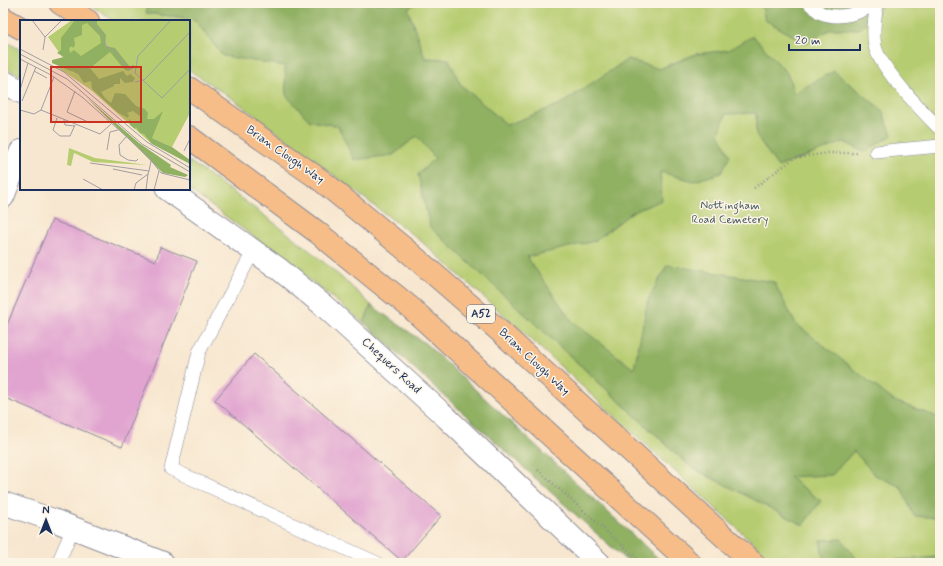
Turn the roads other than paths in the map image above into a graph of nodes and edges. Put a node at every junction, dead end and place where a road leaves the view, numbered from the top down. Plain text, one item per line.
1 (60, 3) edge
2 (809, 3) edge
3 (876, 3) edge
4 (3, 18) edge
5 (86, 20) edge
6 (20, 27) edge
7 (3, 81) edge
8 (190, 89) edge
9 (20, 91) edge
10 (940, 129) edge
11 (190, 138) edge
12 (940, 146) edge
13 (876, 152) road end
14 (20, 154) edge
15 (168, 190) edge
16 (3, 197) edge
17 (254, 250) junction
18 (3, 503) edge
19 (72, 528) junction
20 (141, 558) edge
21 (58, 563) edge
22 (163, 563) edge
23 (377, 563) edge
24 (599, 563) edge
25 (690, 563) edge
26 (753, 563) edge

1 - 5 highway
2 - 3 lane
3 - 10 lane
4 - 6 highway
7 - 9 street
8 - 26 highway, Brian Clough Way / A52
11 - 25 highway
12 - 13 lane
14 - 16 street
15 - 17 street, Chequers Road
17 - 23 lane
17 - 24 street, Chequers Road
18 - 19 street
19 - 20 street
19 - 21 lane
20 - 22 street

